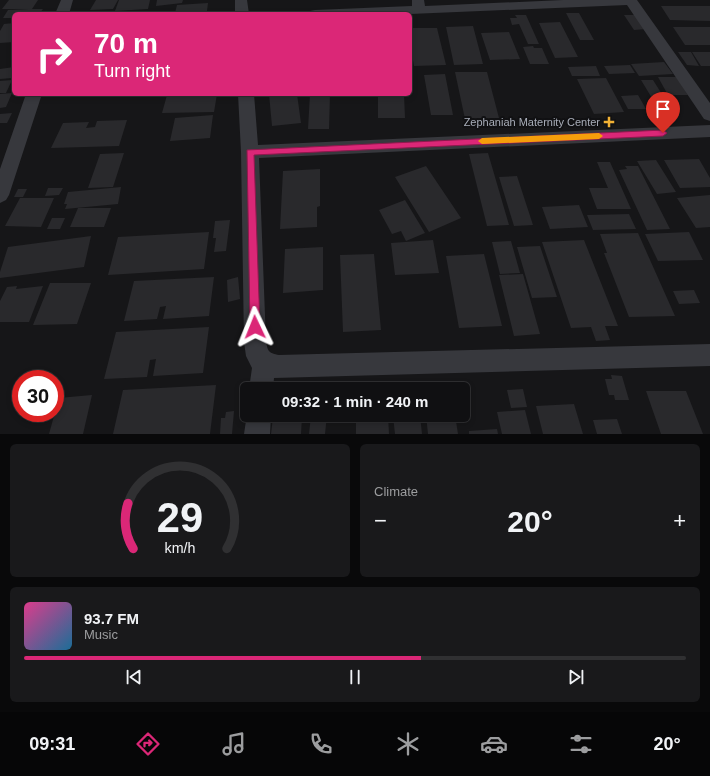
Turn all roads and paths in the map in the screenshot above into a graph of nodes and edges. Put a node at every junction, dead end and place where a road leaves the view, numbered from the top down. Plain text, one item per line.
1 (67, 0) edge
2 (241, 0) edge
3 (630, 1) edge
4 (418, 5) edge
5 (63, 12) edge
6 (242, 12) edge
7 (338, 12) edge
8 (33, 96) edge
9 (246, 96) edge
10 (710, 115) edge
11 (710, 131) edge
12 (250, 152) junction
13 (0, 195) edge
14 (710, 355) edge
15 (264, 364) junction
16 (262, 382) edge
17 (258, 422) edge
18 (257, 434) edge

1 - 5 street
2 - 6 street
3 - 4 street
3 - 10 street
4 - 7 street
8 - 13 street
9 - 12 street
11 - 12 street
12 - 15 street
14 - 15 street
15 - 16 street
17 - 18 street

